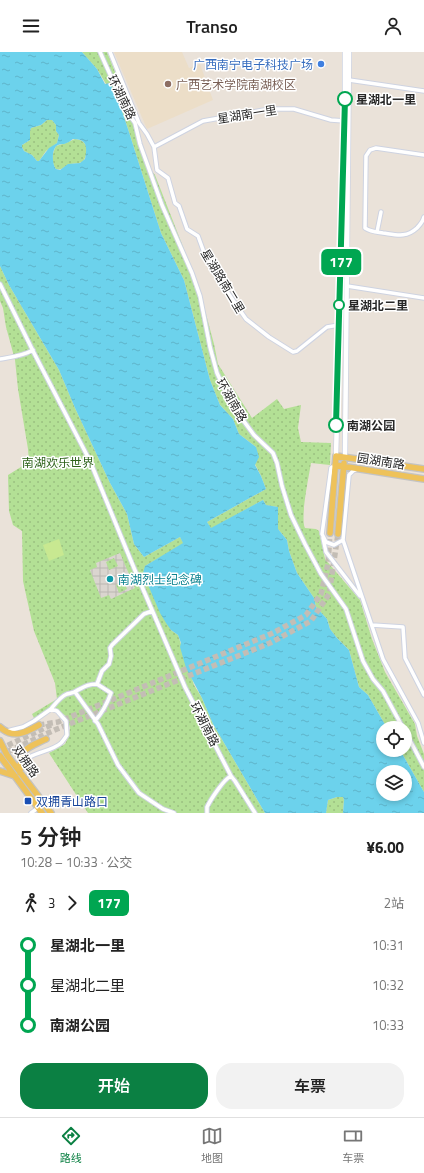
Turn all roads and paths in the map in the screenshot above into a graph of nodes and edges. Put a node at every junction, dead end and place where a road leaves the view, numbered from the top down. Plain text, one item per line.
1 (100, 52) edge
2 (110, 52) edge
3 (346, 52) edge
4 (349, 52) edge
5 (349, 80) junction
6 (424, 91) edge
7 (345, 121) junction
8 (154, 147) junction
9 (424, 155) edge
10 (381, 212) dead end
11 (424, 217) edge
12 (377, 232) junction
13 (0, 284) edge
14 (347, 286) junction
15 (424, 298) edge
16 (339, 325) junction
17 (33, 350) junction
18 (0, 359) edge
19 (336, 456) junction
20 (345, 457) junction
21 (335, 465) junction
22 (344, 466) junction
23 (361, 469) junction
24 (424, 469) edge
25 (424, 478) edge
26 (330, 533) tunnel mouth
27 (322, 534) junction
28 (338, 534) tunnel mouth
29 (343, 540) junction
30 (362, 598) junction
31 (152, 611) junction
32 (372, 625) junction
33 (97, 684) junction
34 (75, 692) junction
35 (424, 695) edge
36 (51, 709) junction
37 (95, 720) junction
38 (399, 721) edge
39 (39, 726) tunnel mouth
40 (0, 727) edge
41 (5, 732) junction
42 (46, 739) dead end
43 (0, 742) edge
44 (424, 743) edge
45 (412, 744) edge
46 (7, 754) junction
47 (0, 758) edge
48 (424, 767) edge
49 (0, 771) edge
50 (20, 773) junction
51 (14, 776) junction
52 (231, 776) junction
53 (38, 808) junction
54 (31, 813) edge
55 (42, 813) edge
56 (51, 813) edge
57 (174, 813) edge
58 (207, 813) edge
59 (256, 813) edge

1 - 38 street, 环湖南路
2 - 8 street
3 - 7 main road
4 - 5 main road
5 - 6 street
5 - 14 main road
7 - 8 street, 星湖南一里
7 - 16 main road
8 - 16 street, 星湖路南二里
9 - 12 street
10 - 12 street
11 - 12 street
13 - 17 street, 环湖南路
14 - 15 street
14 - 20 main road
16 - 19 main road
17 - 18 street
17 - 31 street, 环湖南路
19 - 20 main road, 园湖南路
19 - 21 main road
20 - 22 main road
20 - 24 main road, 园湖南路
21 - 22 main road, 园湖南路
21 - 26 main road
21 - 27 street
22 - 23 main road, 园湖南路
22 - 28 main road
23 - 25 main road, 园湖南路
23 - 29 street
27 - 29 street
27 - 30 street
29 - 30 street
30 - 32 street
31 - 33 street
31 - 52 street, 环湖南路
32 - 35 street
32 - 44 street
33 - 34 street
33 - 37 street
34 - 36 street
34 - 37 street
36 - 41 street
36 - 50 street
37 - 57 street
39 - 41 main road
40 - 41 main road
42 - 50 main road
43 - 46 main road, 双拥路
45 - 48 street
46 - 47 main road
46 - 50 main road, 双拥路
47 - 51 main road, 双拥路
49 - 51 main road
50 - 56 main road, 双拥路
51 - 53 main road, 双拥路
52 - 58 street
52 - 59 street, 环湖南路
53 - 54 street
53 - 55 main road, 双拥路

